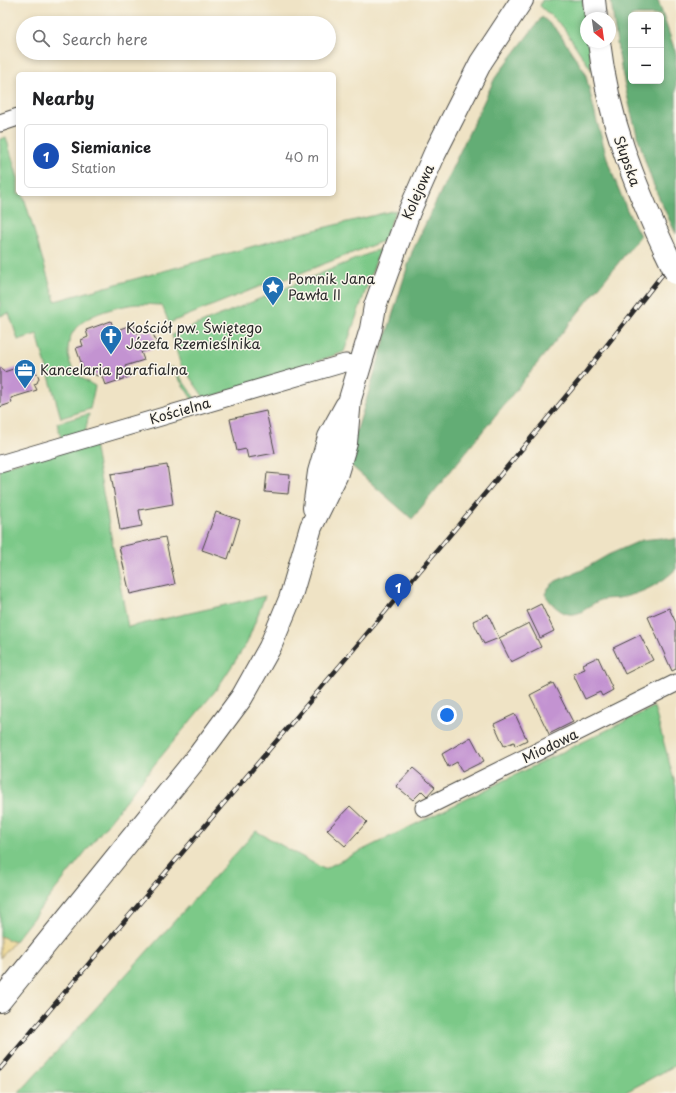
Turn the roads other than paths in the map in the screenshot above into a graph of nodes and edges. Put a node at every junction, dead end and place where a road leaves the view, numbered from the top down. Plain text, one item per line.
1 (522, 0) edge
2 (594, 0) edge
3 (595, 12) edge
4 (600, 48) edge
5 (16, 118) edge
6 (0, 123) edge
7 (676, 273) edge
8 (360, 365) junction
9 (0, 464) edge
10 (676, 683) edge
11 (424, 808) dead end
12 (0, 1001) edge

1 - 8 street, Kolejowa
2 - 3 street
4 - 7 street, Słupska, bridge
5 - 6 street
8 - 9 street, Kościelna
8 - 12 street, Kolejowa
10 - 11 street, Miodowa

